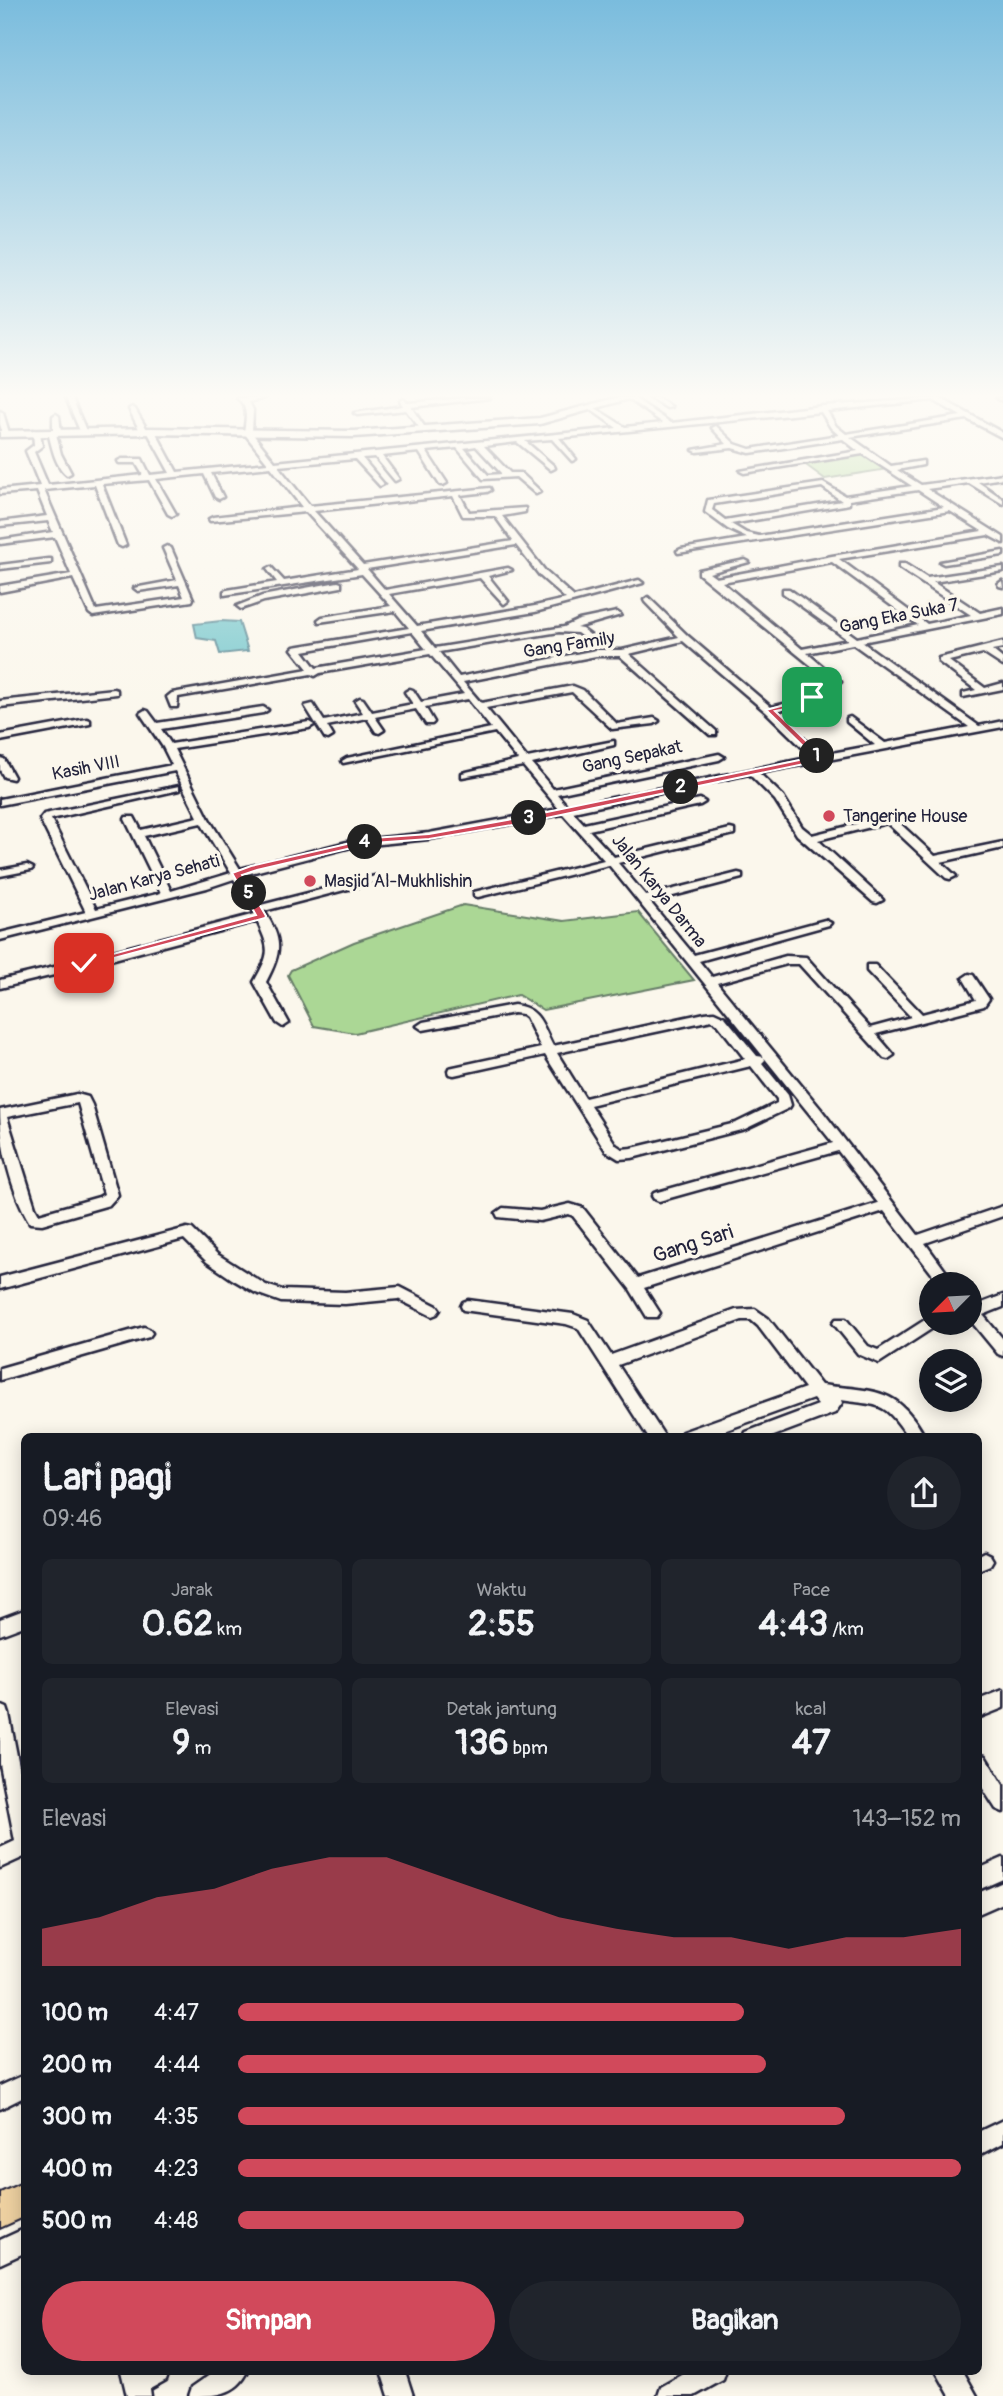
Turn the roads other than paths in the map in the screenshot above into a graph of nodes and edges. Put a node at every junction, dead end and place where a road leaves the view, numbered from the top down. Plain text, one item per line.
1 (48, 510) edge
2 (108, 510) edge
3 (169, 510) edge
4 (292, 510) edge
5 (309, 510) edge
6 (464, 510) edge
7 (522, 510) dead end
8 (708, 510) edge
9 (803, 510) edge
10 (939, 510) edge
11 (954, 510) edge
12 (497, 513) junction
13 (172, 514) dead end
14 (50, 518) junction
15 (213, 519) dead end
16 (724, 523) junction
17 (0, 524) edge
18 (989, 532) junction
19 (56, 534) junction
20 (757, 538) junction
21 (1003, 541) edge
22 (0, 542) edge
23 (519, 542) junction
24 (122, 545) dead end
25 (167, 548) dead end
26 (681, 551) dead end
27 (1003, 553) edge
28 (832, 559) junction
29 (48, 561) dead end
30 (745, 562) dead end
31 (944, 562) dead end
32 (902, 566) dead end
33 (0, 568) edge
34 (271, 569) dead end
35 (1003, 569) edge
36 (508, 570) dead end
37 (365, 573) junction
38 (77, 575) junction
39 (482, 575) junction
40 (715, 581) junction
41 (182, 582) junction
42 (926, 582) junction
43 (639, 583) dead end
44 (282, 584) junction
45 (138, 588) dead end
46 (0, 589) edge
47 (786, 591) dead end
48 (227, 593) dead end
49 (383, 593) junction
50 (570, 599) junction
51 (648, 600) dead end
52 (504, 601) dead end
53 (241, 606) dead end
54 (397, 608) junction
55 (1003, 611) edge
56 (617, 615) dead end
57 (979, 616) junction
58 (322, 620) dead end
59 (926, 627) junction
60 (565, 629) junction
61 (415, 631) junction
62 (401, 632) junction
63 (685, 638) junction
64 (591, 640) dead end
65 (853, 640) junction
66 (1003, 645) edge
67 (984, 649) junction
68 (433, 652) junction
69 (800, 652) junction
70 (622, 653) junction
71 (420, 654) junction
72 (1003, 663) edge
73 (315, 673) junction
74 (458, 680) junction
75 (1003, 686) edge
76 (983, 691) junction
77 (114, 692) dead end
78 (410, 692) dead end
79 (966, 695) dead end
80 (470, 696) junction
81 (360, 701) dead end
82 (0, 704) edge
83 (174, 705) dead end
84 (310, 706) dead end
85 (420, 707) junction
86 (478, 707) junction
87 (263, 710) dead end
88 (769, 710) junction
89 (145, 713) dead end
90 (370, 716) junction
91 (850, 720) dead end
92 (654, 721) dead end
93 (87, 722) dead end
94 (429, 722) dead end
95 (323, 724) junction
96 (309, 725) dead end
97 (1001, 726) edge
98 (153, 727) junction
99 (498, 729) junction
100 (977, 729) junction
101 (379, 730) dead end
102 (713, 733) dead end
103 (328, 736) dead end
104 (0, 738) edge
105 (611, 743) dead end
106 (168, 747) junction
107 (884, 747) junction
108 (719, 757) dead end
109 (820, 759) junction
110 (0, 761) edge
111 (347, 761) dead end
112 (528, 763) junction
113 (178, 767) junction
114 (751, 771) junction
115 (466, 775) dead end
116 (9, 777) dead end
117 (175, 788) dead end
118 (553, 792) junction
119 (700, 802) dead end
120 (0, 803) edge
121 (565, 810) junction
122 (130, 819) dead end
123 (204, 819) junction
124 (581, 828) junction
125 (730, 832) dead end
126 (136, 834) junction
127 (810, 839) junction
128 (1003, 845) edge
129 (934, 860) junction
130 (612, 862) junction
131 (27, 868) dead end
132 (0, 873) edge
133 (237, 873) junction
134 (738, 876) dead end
135 (950, 876) dead end
136 (375, 879) dead end
137 (478, 894) dead end
138 (168, 895) junction
139 (643, 900) junction
140 (877, 900) dead end
141 (92, 913) junction
142 (260, 913) junction
143 (825, 923) dead end
144 (0, 937) edge
145 (691, 960) junction
146 (84, 963) dead end
147 (71, 967) dead end
148 (871, 968) dead end
149 (969, 978) dead end
150 (708, 982) junction
151 (0, 984) edge
152 (920, 1020) junction
153 (283, 1023) dead end
154 (424, 1026) dead end
155 (869, 1032) junction
156 (549, 1051) junction
157 (888, 1055) dead end
158 (771, 1057) junction
159 (754, 1062) junction
160 (454, 1071) dead end
161 (84, 1102) joint
162 (581, 1102) junction
163 (840, 1146) junction
164 (659, 1196) dead end
165 (886, 1205) junction
166 (1003, 1211) edge
167 (503, 1213) dead end
168 (915, 1241) junction
169 (939, 1272) edge
170 (0, 1283) edge
171 (635, 1285) junction
172 (1003, 1301) edge
173 (468, 1306) dead end
174 (982, 1307) edge
175 (432, 1310) dead end
176 (652, 1313) dead end
177 (841, 1323) dead end
178 (982, 1325) edge
179 (919, 1330) edge
180 (144, 1333) dead end
181 (1003, 1350) edge
182 (609, 1362) junction
183 (0, 1374) edge
184 (816, 1391) junction
185 (843, 1396) junction
186 (829, 1408) junction
187 (654, 1433) edge
188 (699, 1433) edge
189 (773, 1433) edge
190 (914, 1433) edge
191 (21, 1619) edge
192 (0, 1627) edge
193 (1003, 1699) edge
194 (982, 1707) edge
195 (0, 1714) edge
196 (982, 1769) edge
197 (1003, 1802) edge
198 (21, 1808) edge
199 (21, 1848) edge
200 (0, 1858) edge
201 (1003, 1868) edge
202 (982, 1878) edge
203 (1003, 1892) edge
204 (982, 1903) edge
205 (21, 2088) edge
206 (0, 2098) edge
207 (1003, 2131) edge
208 (982, 2143) edge
209 (21, 2242) edge
210 (0, 2252) edge
211 (230, 2375) edge
212 (394, 2375) edge
213 (707, 2375) edge
214 (951, 2375) edge
215 (201, 2396) edge
216 (401, 2396) edge
217 (670, 2396) edge
218 (965, 2396) edge

1 - 14 street
2 - 24 street
3 - 13 street
4 - 15 street
5 - 37 street, Jalan Karya Darma
6 - 12 street
7 - 12 street
8 - 16 street
9 - 16 street
10 - 20 street
11 - 18 street
12 - 23 street
14 - 17 street
14 - 19 street
16 - 20 street
18 - 21 street
18 - 28 street
19 - 22 street
19 - 38 street
20 - 26 street
23 - 37 street
23 - 50 street
25 - 41 street
27 - 31 street
28 - 40 street
28 - 59 street
29 - 33 street
30 - 40 street
32 - 42 street
34 - 44 street
35 - 42 street
36 - 39 street
37 - 44 street
37 - 49 street, Jalan Karya Darma
37 - 53 street
38 - 41 street
38 - 46 street
39 - 49 street
39 - 52 street
40 - 69 street
41 - 45 street
42 - 57 street
43 - 50 street
44 - 48 street
47 - 65 street
49 - 54 street, Jalan Karya Darma
50 - 61 street
51 - 63 street
54 - 58 street
54 - 61 street, Jalan Karya Darma
55 - 57 street, Gang Eka Suka 7
56 - 60 street
57 - 59 street, Gang Eka Suka 7
59 - 65 street, Gang Eka Suka 7
60 - 64 street
60 - 68 street
61 - 62 street
61 - 68 street, Jalan Karya Darma
62 - 71 street
62 - 73 street
63 - 70 street, Gang Family
63 - 88 street
65 - 69 street, Gang Eka Suka 7
65 - 100 street
66 - 67 street
67 - 72 street
67 - 76 street
68 - 71 street
68 - 74 street, Jalan Karya Darma
69 - 88 street
70 - 74 street, Gang Family
70 - 102 street
71 - 73 street
73 - 83 street
74 - 80 street, Jalan Karya Darma
75 - 76 street
76 - 79 street
77 - 82 street
78 - 85 street
80 - 85 street
80 - 86 street, Jalan Karya Darma
81 - 90 street
84 - 95 street
85 - 90 street
85 - 94 street
86 - 92 street
86 - 99 street, Jalan Karya Darma
87 - 98 street
88 - 109 street
89 - 98 street
90 - 95 street
90 - 101 street
91 - 107 street
93 - 104 street
95 - 103 street
96 - 106 street
97 - 100 street, Jalan Karya Sehati
98 - 106 street
99 - 111 street
99 - 112 street, Jalan Karya Darma
100 - 107 street, Jalan Karya Sehati
105 - 112 street
106 - 113 street
107 - 109 street, Jalan Karya Sehati
108 - 118 street, Gang Sepakat
109 - 114 street, Jalan Karya Sehati
110 - 116 street
112 - 115 street
112 - 118 street, Jalan Karya Darma
113 - 120 street, Kasih VIII
113 - 123 street
114 - 121 street, Jalan Karya Sehati
114 - 127 street
117 - 141 street
118 - 121 street, Jalan Karya Darma
119 - 124 street
121 - 124 street, Jalan Karya Darma
121 - 133 street, Jalan Karya Sehati
122 - 126 street
123 - 126 street
123 - 133 street
124 - 130 street, Jalan Karya Darma
125 - 130 street
126 - 138 street
127 - 129 street
127 - 140 street
128 - 129 street
129 - 135 street
130 - 137 street
130 - 139 street, Jalan Karya Darma
131 - 132 street
133 - 138 street, Jalan Karya Sehati
133 - 142 street
134 - 139 street
136 - 142 street
138 - 141 street, Jalan Karya Sehati
139 - 145 street, Jalan Karya Darma
141 - 144 street, Jalan Karya Sehati
142 - 146 street
142 - 153 street
143 - 145 street
145 - 150 street, Jalan Karya Darma
147 - 151 street
148 - 152 street
149 - 152 street
150 - 155 street
150 - 158 street, Jalan Karya Darma
152 - 155 street
154 - 156 street
155 - 157 street
156 - 159 street
156 - 160 street
156 - 162 street
158 - 159 street
158 - 163 street, Jalan Karya Darma
159 - 162 street
159 - 162 street
161 - 161 street
163 - 164 street
163 - 165 street, Jalan Karya Darma
165 - 168 street, Jalan Karya Darma
165 - 171 street, Gang Sari
166 - 168 street
167 - 171 street, Gang Sari
168 - 169 street, Jalan Karya Darma
170 - 175 street
171 - 176 street
172 - 174 street
173 - 182 street
177 - 179 street
178 - 181 street
180 - 183 street
182 - 184 street
182 - 187 street
184 - 185 street
184 - 186 street
184 - 188 street
185 - 186 street
185 - 190 street
186 - 189 street
191 - 192 street
193 - 194 street
195 - 198 street
196 - 197 street
199 - 200 street
201 - 202 street
203 - 204 street
205 - 206 street
207 - 208 street
209 - 210 street
211 - 215 street
212 - 216 street
213 - 217 street
214 - 218 street

